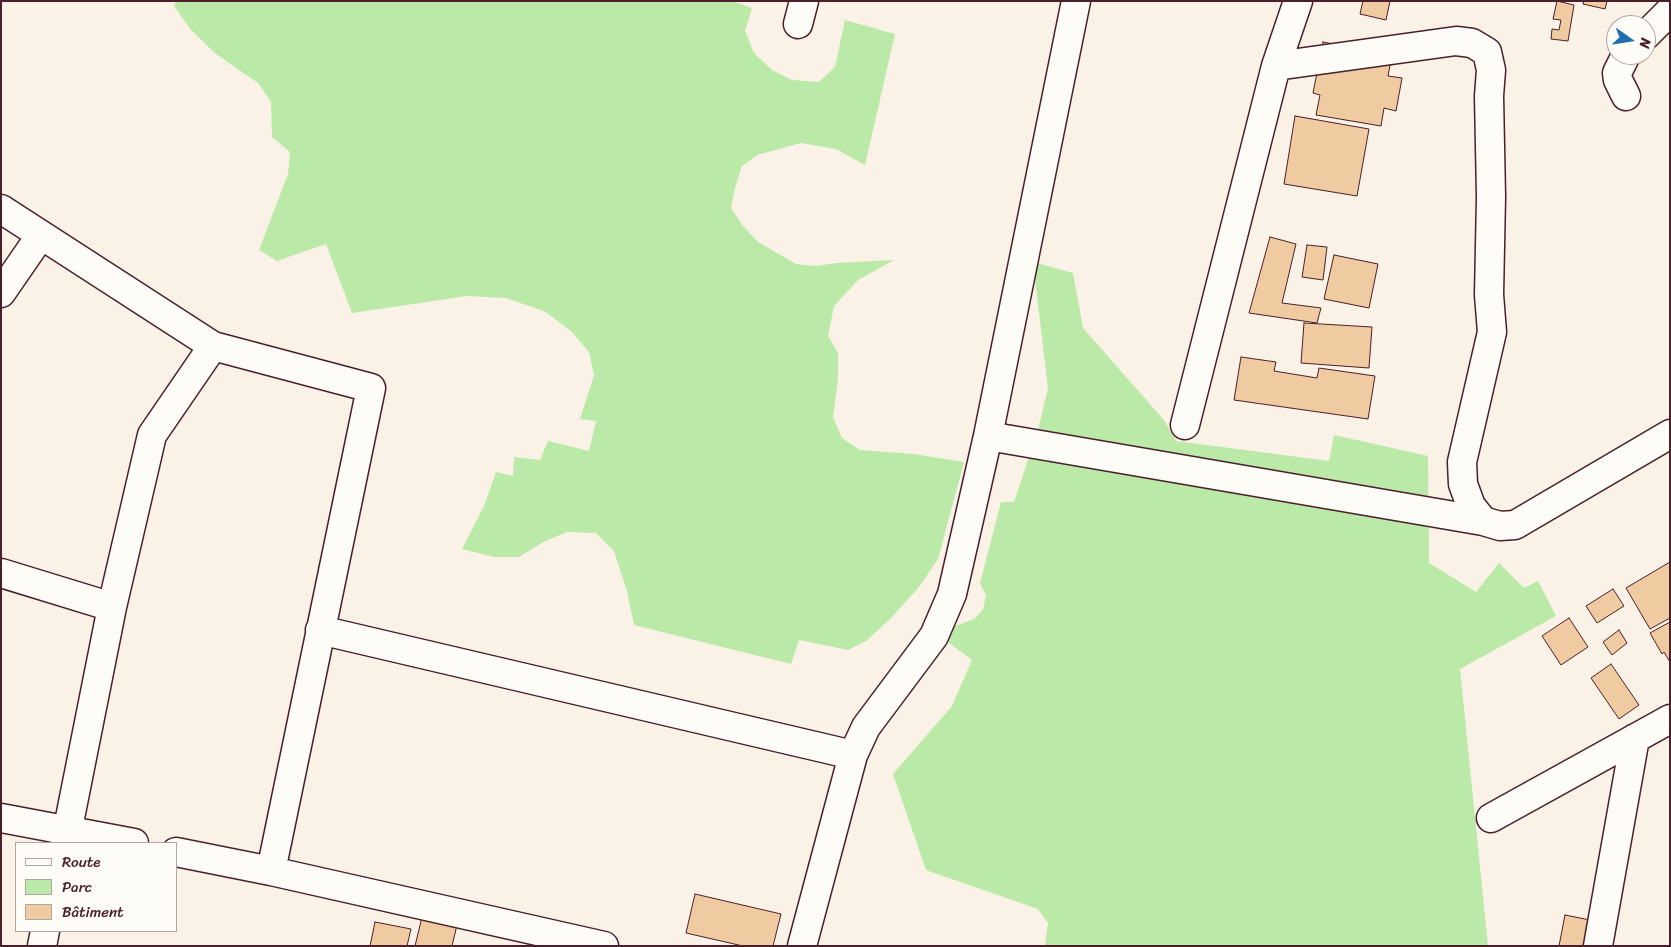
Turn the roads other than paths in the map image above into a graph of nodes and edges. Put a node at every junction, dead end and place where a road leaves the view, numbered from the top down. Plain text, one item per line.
1 (1076, 1) edge
2 (1298, 1) edge
3 (1670, 11) edge
4 (1656, 25) edge
5 (1621, 65) edge
6 (1276, 66) junction
7 (1626, 96) dead end
8 (1, 209) edge
9 (41, 235) junction
10 (1, 292) edge
11 (213, 346) junction
12 (1185, 425) dead end
13 (1670, 434) edge
14 (988, 436) junction
15 (1482, 521) junction
16 (1, 573) edge
17 (112, 606) junction
18 (320, 630) junction
19 (1670, 719) edge
20 (1635, 738) junction
21 (853, 755) junction
22 (1, 818) edge
23 (1491, 818) dead end
24 (67, 837) edge
25 (123, 842) edge
26 (178, 852) edge
27 (272, 871) junction
28 (45, 932) edge
29 (42, 946) edge
30 (604, 946) edge
31 (802, 946) edge
32 (1598, 946) edge

1 - 14 street
2 - 6 street
3 - 4 street
5 - 7 street
6 - 12 street
6 - 15 street
8 - 9 street
9 - 10 street
9 - 11 street
11 - 17 street
11 - 18 street
13 - 15 street
14 - 15 street
14 - 21 street
16 - 17 street
17 - 24 street
18 - 21 street
18 - 27 street
19 - 20 street
20 - 23 street
20 - 32 street
21 - 31 street
22 - 24 street
24 - 25 street
26 - 27 street
27 - 30 street
28 - 29 street

